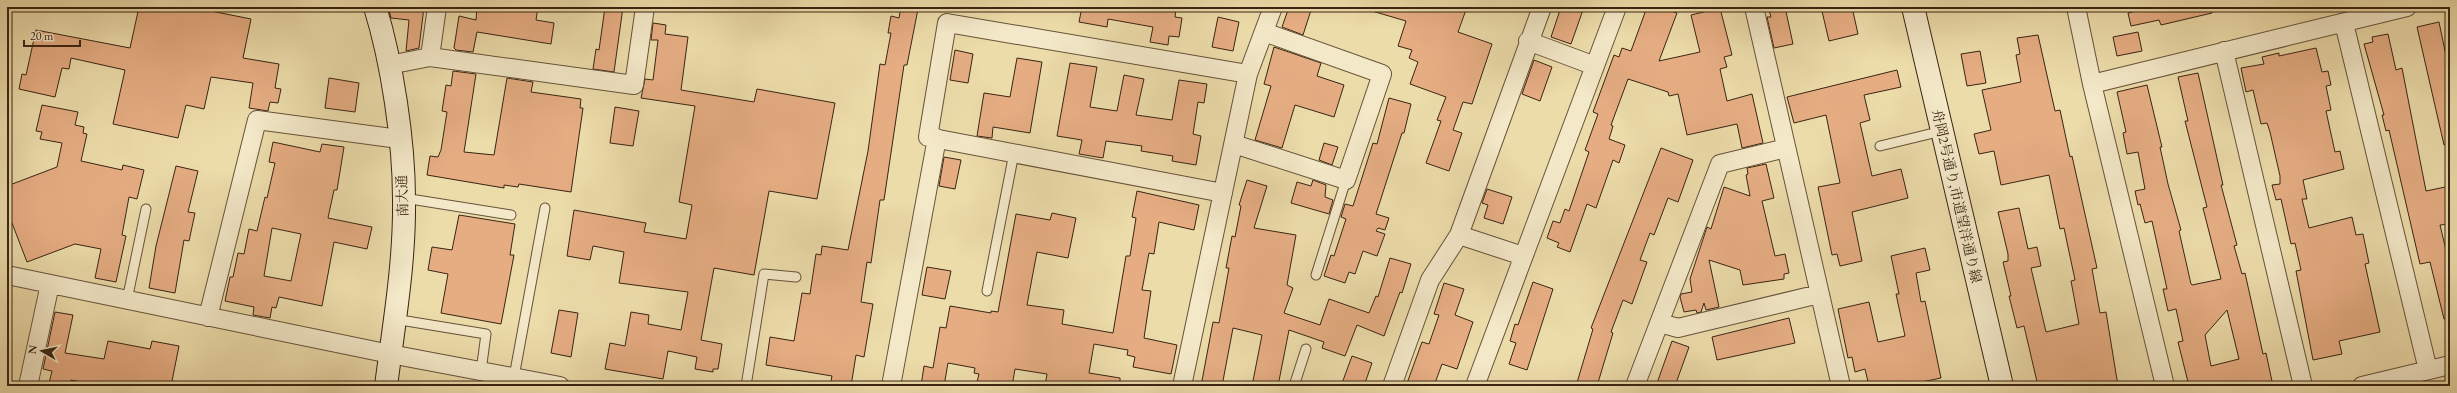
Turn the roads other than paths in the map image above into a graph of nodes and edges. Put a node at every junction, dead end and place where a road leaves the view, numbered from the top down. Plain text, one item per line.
1 (375, 7) edge
2 (437, 7) edge
3 (645, 7) edge
4 (1273, 7) edge
5 (1542, 7) edge
6 (1617, 7) edge
7 (1754, 7) edge
8 (1913, 7) edge
9 (2076, 7) edge
10 (2407, 7) edge
11 (2344, 23) junction
12 (1264, 32) junction
13 (1528, 41) junction
14 (2224, 51) junction
15 (430, 57) junction
16 (389, 65) junction
17 (1595, 66) junction
18 (1248, 74) junction
19 (2092, 84) junction
20 (1942, 131) junction
21 (937, 138) junction
22 (399, 139) junction
23 (1234, 144) junction
24 (1880, 146) dead end
25 (1786, 148) junction
26 (1014, 153) junction
27 (1346, 180) junction
28 (1223, 193) junction
29 (404, 198) junction
30 (545, 208) dead end
31 (146, 209) dead end
32 (511, 215) dead end
33 (1459, 235) junction
34 (1523, 256) junction
35 (1316, 274) dead end
36 (7, 275) edge
37 (796, 277) dead end
38 (50, 284) junction
39 (986, 291) dead end
40 (1820, 294) junction
41 (127, 300) junction
42 (208, 317) junction
43 (394, 319) junction
44 (1660, 323) junction
45 (1306, 349) dead end
46 (390, 354) junction
47 (2450, 365) edge
48 (481, 371) junction
49 (2425, 376) edge
50 (514, 378) junction
51 (28, 386) edge
52 (386, 386) edge
53 (560, 386) edge
54 (746, 386) edge
55 (891, 386) edge
56 (1182, 386) edge
57 (1294, 386) edge
58 (1392, 386) edge
59 (1475, 386) edge
60 (1635, 386) edge
61 (1841, 386) edge
62 (2002, 386) edge
63 (2165, 386) edge
64 (2303, 386) edge
65 (2362, 386) edge

1 - 16 street, 南大通
2 - 15 street
3 - 15 street
4 - 12 street
5 - 13 street
6 - 17 street
7 - 25 street
8 - 20 street, 舟岡2号通り,市道望洋通り線
9 - 19 street
10 - 11 street
11 - 14 street
11 - 49 street
12 - 18 street
12 - 27 street
13 - 17 street
13 - 33 street
14 - 19 street
14 - 64 street
15 - 16 street
16 - 22 street, 南大通
17 - 34 street
18 - 21 street
18 - 23 street
19 - 63 street
20 - 24 lane
20 - 62 street, 舟岡2号通り,市道望洋通り線
21 - 26 street
21 - 55 street
22 - 29 street, 南大通
22 - 42 street
23 - 27 street
23 - 28 street
25 - 40 street
25 - 44 street
26 - 28 street
26 - 39 lane
27 - 35 lane
28 - 56 street
29 - 32 lane
29 - 43 street, 南大通
30 - 50 lane
31 - 41 lane
33 - 34 street
33 - 58 street
34 - 59 street
36 - 38 street
37 - 54 lane
38 - 41 street
38 - 51 street
40 - 44 street
40 - 61 street
41 - 42 street
42 - 46 street
43 - 46 street, 南大通
43 - 48 lane
44 - 60 street
45 - 57 lane
46 - 48 street
46 - 52 street, 南大通
47 - 49 street
48 - 50 street
49 - 65 street
50 - 53 street

